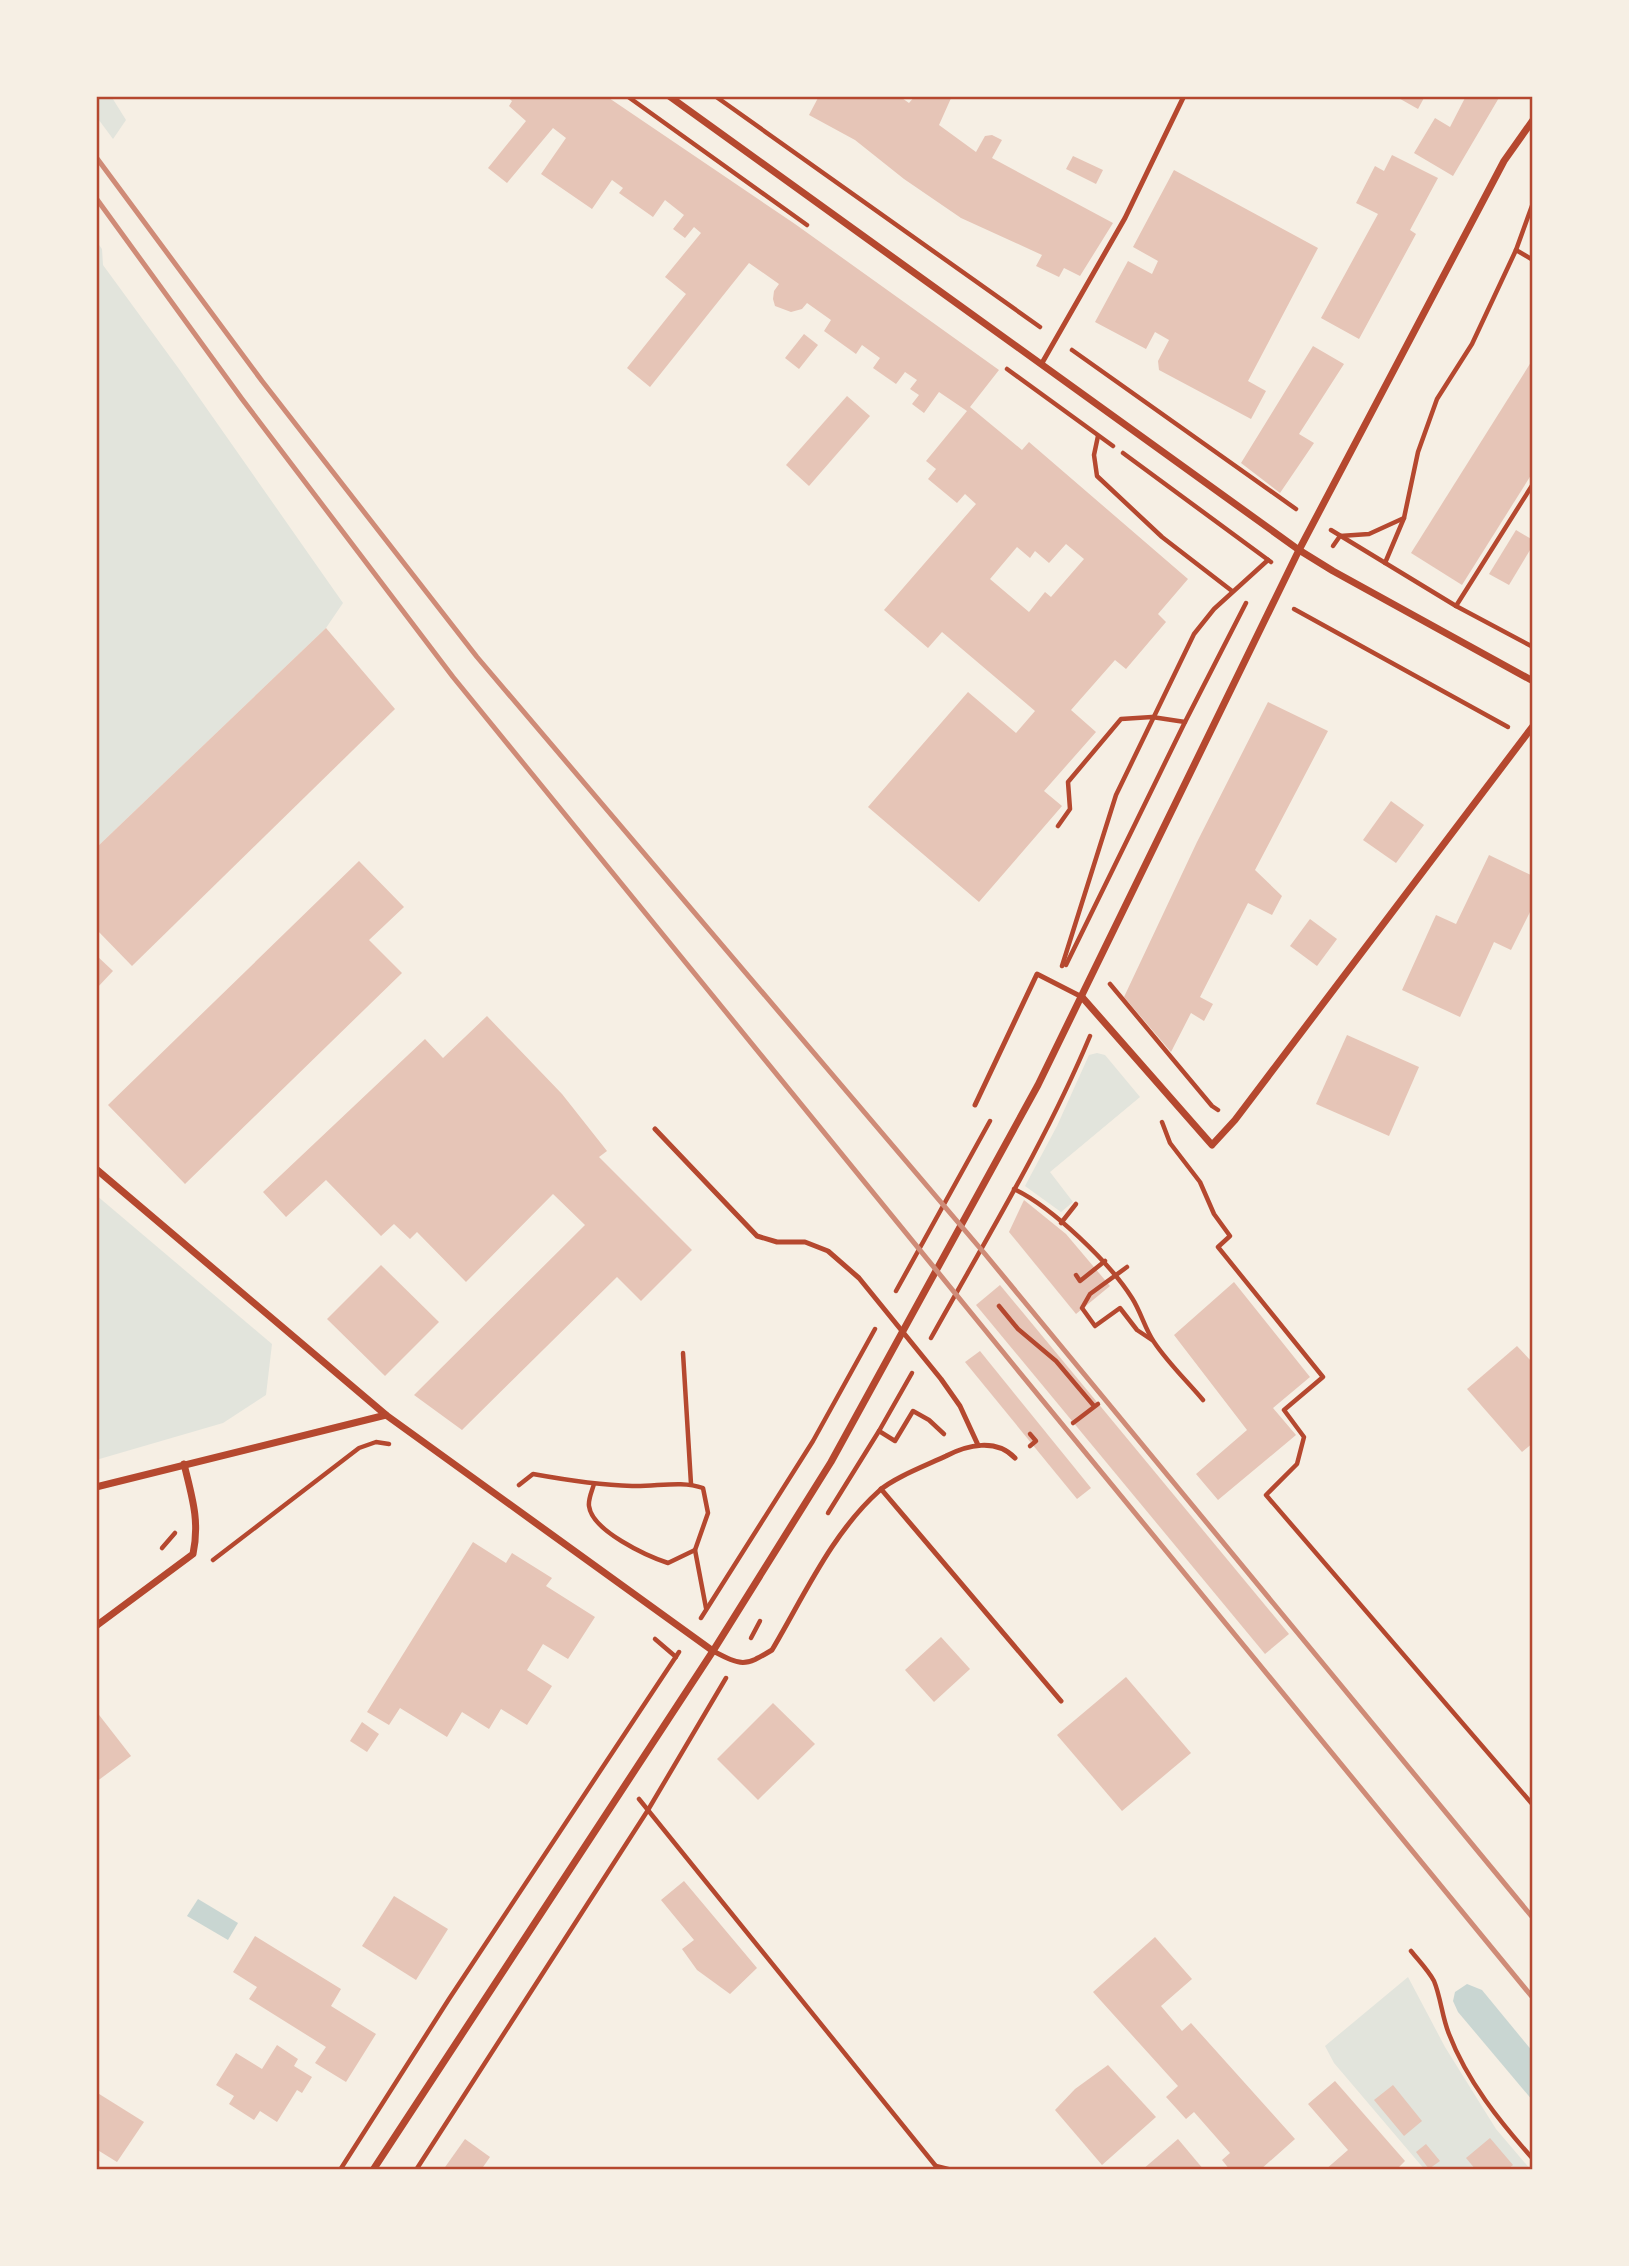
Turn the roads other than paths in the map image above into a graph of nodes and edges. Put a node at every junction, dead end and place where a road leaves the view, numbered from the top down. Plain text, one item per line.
1 (669, 96) edge
2 (1184, 96) edge
3 (1532, 122) edge
4 (1042, 363) junction
5 (1299, 550) junction
6 (1533, 681) edge
7 (1533, 726) edge
8 (1082, 998) junction
9 (975, 1105) dead end
10 (655, 1129) dead end
11 (96, 1170) edge
12 (386, 1415) junction
13 (978, 1445) junction
14 (1015, 1458) dead end
15 (184, 1465) junction
16 (96, 1487) edge
17 (881, 1489) junction
18 (96, 1626) edge
19 (713, 1651) junction
20 (1061, 1701) dead end
21 (373, 2170) edge

1 - 4 street
2 - 4 lane
3 - 5 street
4 - 5 street
5 - 6 street
5 - 8 street
7 - 8 street
8 - 9 lane
8 - 19 street
10 - 13 lane
11 - 12 street
12 - 15 street
12 - 19 street
13 - 14 lane
13 - 17 lane
15 - 16 street
15 - 18 street
17 - 19 lane
17 - 20 lane
19 - 21 street

